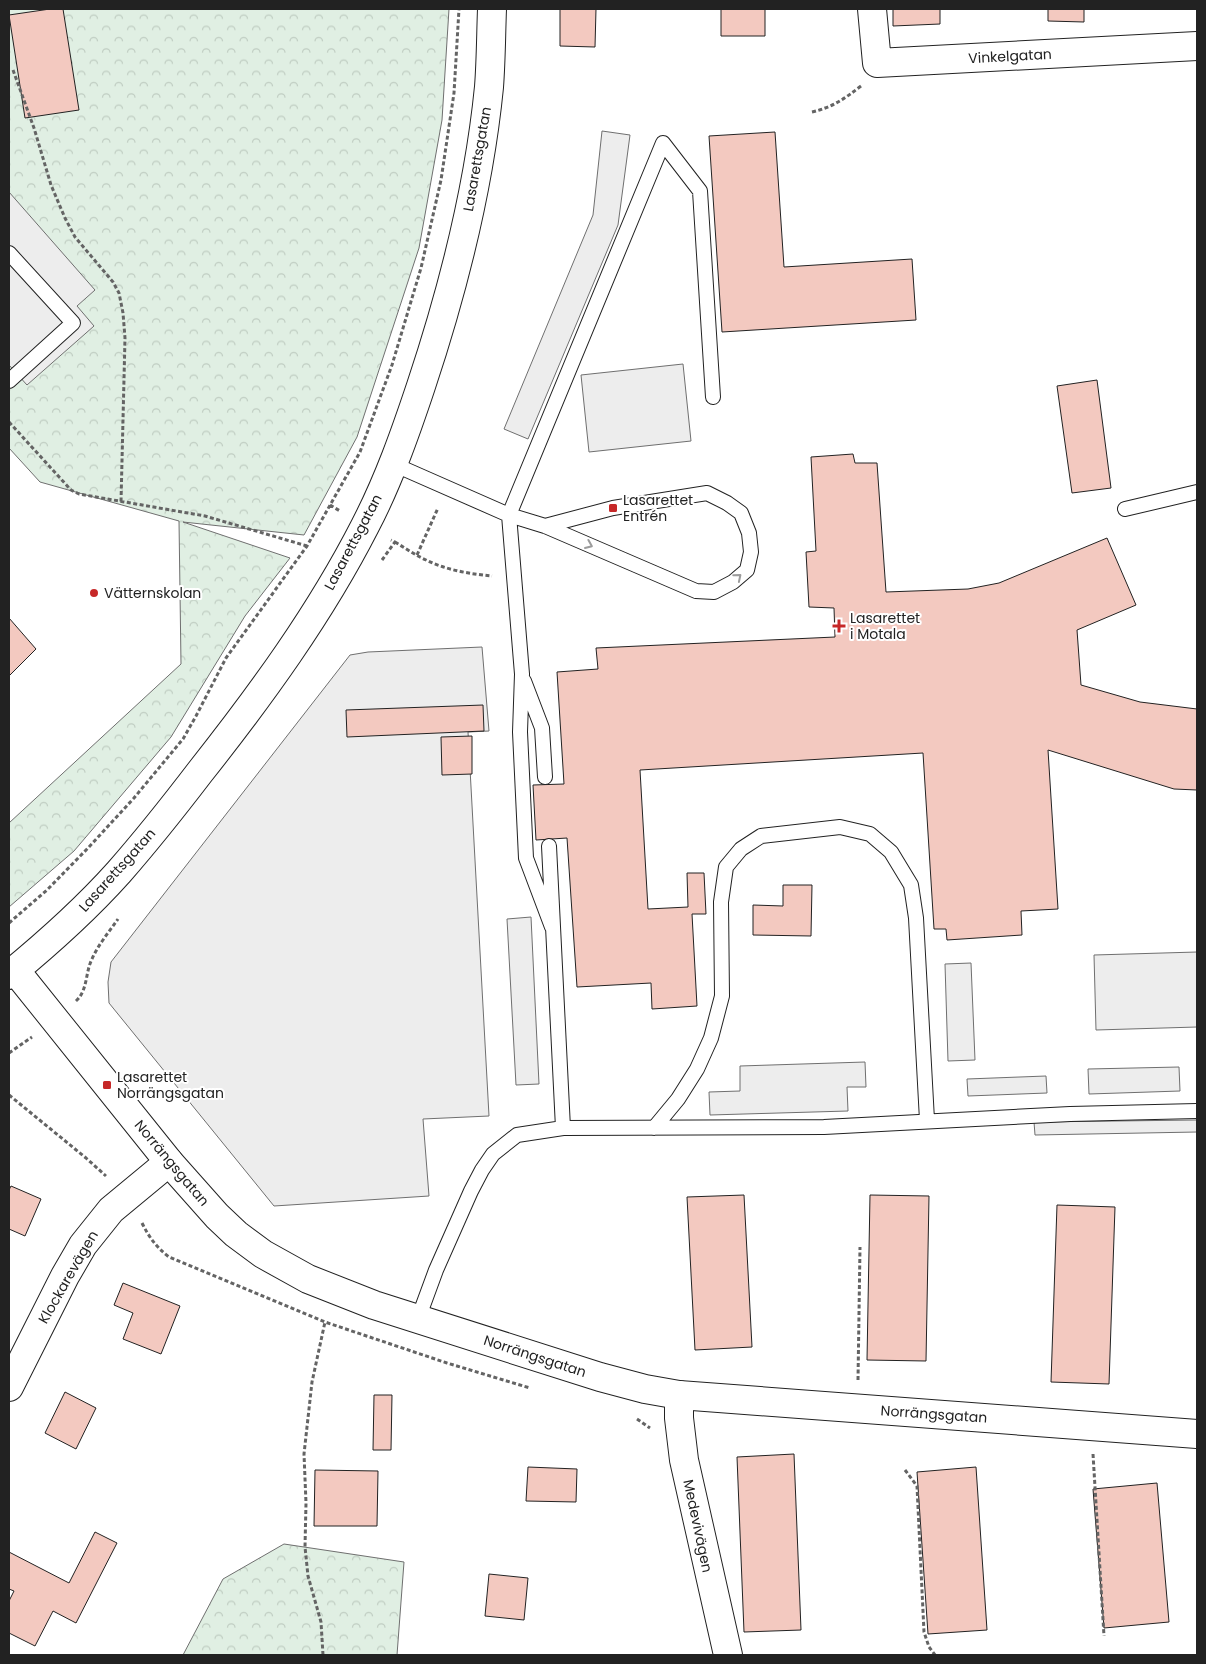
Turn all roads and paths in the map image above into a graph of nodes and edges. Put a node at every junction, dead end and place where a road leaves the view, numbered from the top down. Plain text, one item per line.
1 (459, 9) edge
2 (492, 9) edge
3 (872, 9) edge
4 (1197, 46) edge
5 (877, 63) junction
6 (13, 70) dead end
7 (812, 112) dead end
8 (9, 253) edge
9 (9, 382) edge
10 (713, 397) dead end
11 (10, 424) edge
12 (393, 464) junction
13 (447, 488) junction
14 (1197, 492) edge
15 (121, 502) junction
16 (1124, 509) dead end
17 (508, 515) junction
18 (544, 526) junction
19 (394, 542) dead end
20 (307, 546) junction
21 (417, 555) junction
22 (515, 577) junction
23 (522, 674) junction
24 (545, 777) dead end
25 (549, 846) dead end
26 (9, 923) edge
27 (552, 927) junction
28 (12, 973) edge
29 (1197, 1110) edge
30 (927, 1120) junction
31 (563, 1128) junction
32 (654, 1128) junction
33 (169, 1162) junction
34 (860, 1247) dead end
35 (418, 1319) junction
36 (325, 1322) dead end
37 (9, 1387) edge
38 (679, 1395) junction
39 (857, 1408) junction
40 (1091, 1426) junction
41 (1197, 1434) edge
42 (905, 1470) dead end
43 (1104, 1636) dead end
44 (323, 1655) edge
45 (728, 1655) edge
46 (935, 1655) edge

1 - 20 path
2 - 12 street, Lasarettsgatan
3 - 5 street
4 - 5 street, Vinkelgatan
5 - 7 path
6 - 15 path
8 - 9 lane
10 - 17 lane
11 - 15 path
12 - 13 lane
12 - 28 street, Lasarettsgatan
13 - 17 lane
13 - 21 path
14 - 16 lane
15 - 20 path
17 - 18 lane
17 - 22 lane
18 -> 18 lane
19 - 21 path
20 - 26 path
21 - 22 path
22 - 23 lane
23 - 24 lane
23 - 27 lane
25 - 27 lane
27 - 31 lane
28 - 33 street, Norrängsgatan
29 - 30 lane
30 - 32 lane
30 - 32 lane
31 - 32 lane
31 - 35 lane
33 - 35 street, Norrängsgatan
33 - 37 street, Klockarevägen
34 - 39 path
35 - 38 street, Norrängsgatan
36 - 44 path
38 - 39 street, Norrängsgatan
38 - 45 street, Medevivägen
39 - 40 street, Norrängsgatan
40 - 41 street, Norrängsgatan
40 - 43 path
42 - 46 path

